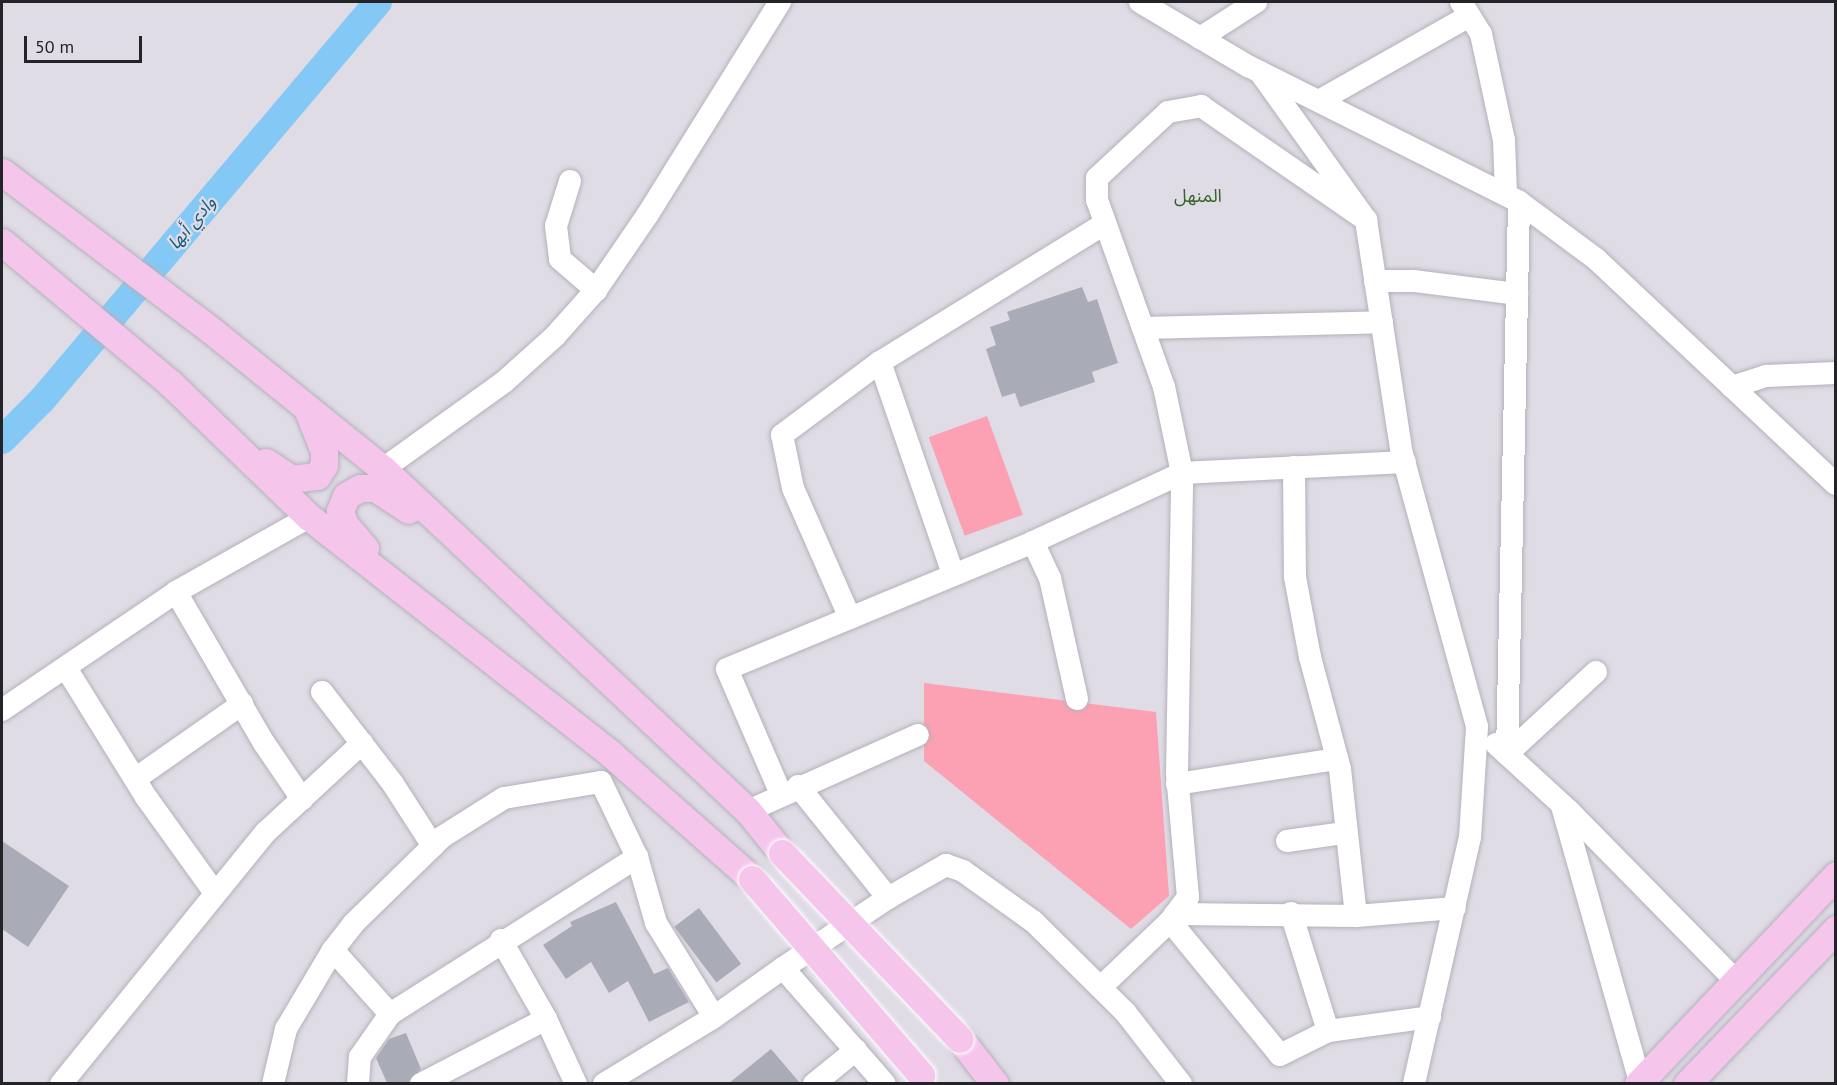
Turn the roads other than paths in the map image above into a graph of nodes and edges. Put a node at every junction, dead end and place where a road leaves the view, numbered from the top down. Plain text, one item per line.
1 (780, 2) edge
2 (1140, 2) edge
3 (1256, 2) edge
4 (1170, 9) edge
5 (1465, 9) edge
6 (1200, 38) junction
7 (1260, 72) junction
8 (1318, 101) junction
9 (2, 172) edge
10 (570, 181) dead end
11 (1512, 198) junction
12 (1366, 220) junction
13 (1104, 224) junction
14 (2, 242) edge
15 (1375, 281) junction
16 (596, 290) junction
17 (1517, 294) junction
18 (1382, 322) junction
19 (1143, 328) junction
20 (880, 362) junction
21 (1836, 373) edge
22 (1732, 387) junction
23 (307, 408) junction
24 (216, 427) junction
25 (1405, 462) junction
26 (1294, 467) junction
27 (383, 469) junction
28 (1182, 473) junction
29 (1836, 484) edge
30 (309, 517) junction
31 (1033, 542) junction
32 (475, 552) junction
33 (953, 574) junction
34 (401, 588) junction
35 (176, 592) junction
36 (850, 618) junction
37 (66, 669) junction
38 (1596, 672) dead end
39 (322, 692) dead end
40 (1077, 699) dead end
41 (242, 704) junction
42 (2, 710) edge
43 (1477, 727) junction
44 (918, 735) dead end
45 (362, 743) junction
46 (1507, 754) junction
47 (1337, 759) junction
48 (135, 779) junction
49 (1177, 784) junction
50 (789, 790) junction
51 (302, 799) junction
52 (1561, 804) junction
53 (748, 811) junction
54 (1344, 833) junction
55 (1287, 842) dead end
56 (433, 846) junction
57 (637, 857) junction
58 (1836, 875) edge
59 (215, 893) junction
60 (888, 898) junction
61 (1455, 908) junction
62 (1291, 913) junction
63 (1356, 916) junction
64 (1173, 917) junction
65 (1836, 929) edge
66 (501, 940) junction
67 (333, 950) junction
68 (783, 968) junction
69 (1736, 981) junction
70 (1101, 987) junction
71 (390, 1014) junction
72 (714, 1017) junction
73 (1430, 1017) junction
74 (546, 1019) junction
75 (1328, 1031) junction
76 (856, 1050) junction
77 (925, 1079) edge
78 (1639, 1082) edge
79 (61, 1083) edge
80 (273, 1083) edge
81 (358, 1083) edge
82 (421, 1083) edge
83 (576, 1083) edge
84 (604, 1083) edge
85 (814, 1083) edge
86 (885, 1083) edge
87 (995, 1083) edge
88 (1181, 1083) edge
89 (1414, 1083) edge
90 (1687, 1083) edge

1 - 16 street
2 - 4 street
3 - 6 street
4 - 6 street
5 - 8 street
5 - 11 street
6 - 7 street
7 - 8 street
7 - 12 street
8 - 11 street
9 - 23 main road
10 - 16 street
11 - 17 street
11 - 22 street
12 - 13 street
12 - 15 street
13 - 19 street
13 - 20 street
14 - 24 main road
15 - 17 street
15 - 18 street
16 - 27 street
17 - 46 street
18 - 19 street
18 - 25 street
19 - 28 street
20 - 33 street
20 - 36 street
21 - 22 street
22 - 29 street
23 - 24 main road
23 - 27 main road
24 - 30 main road
25 - 26 street
25 - 43 street
26 - 28 street
26 - 47 street
27 - 32 main road
28 - 31 street
28 - 49 street
30 - 34 main road
30 - 35 street
31 - 33 street
31 - 40 street
32 - 34 main road
32 - 53 main road
33 - 36 street
34 - 77 main road, bridge
35 - 37 street
35 - 41 street
36 - 50 street
37 - 42 street
37 - 48 street
38 - 46 street
39 - 45 street
41 - 48 street
41 - 51 street
43 - 46 street
43 - 61 street
44 - 50 street
45 - 51 street
45 - 56 street
46 - 52 street
47 - 49 street
47 - 54 street
48 - 59 street
49 - 64 street
50 - 53 street
50 - 60 street
51 - 59 street
52 - 69 street
52 - 78 street
53 - 87 main road, bridge
54 - 55 street
54 - 63 street
56 - 57 street
56 - 67 street
57 - 66 street
57 - 72 street
58 - 69 main road
59 - 79 street
60 - 68 street
60 - 70 street
61 - 63 street
61 - 73 street
62 - 63 street
62 - 64 street
62 - 75 street
64 - 70 street
64 - 75 street
65 - 90 main road
66 - 71 street
66 - 74 street
67 - 71 street
67 - 80 street
68 - 72 street
68 - 76 street
69 - 78 main road
70 - 88 street
71 - 81 street
72 - 84 street
73 - 75 street
73 - 89 street
74 - 82 street
74 - 83 street
76 - 85 street
76 - 86 street

